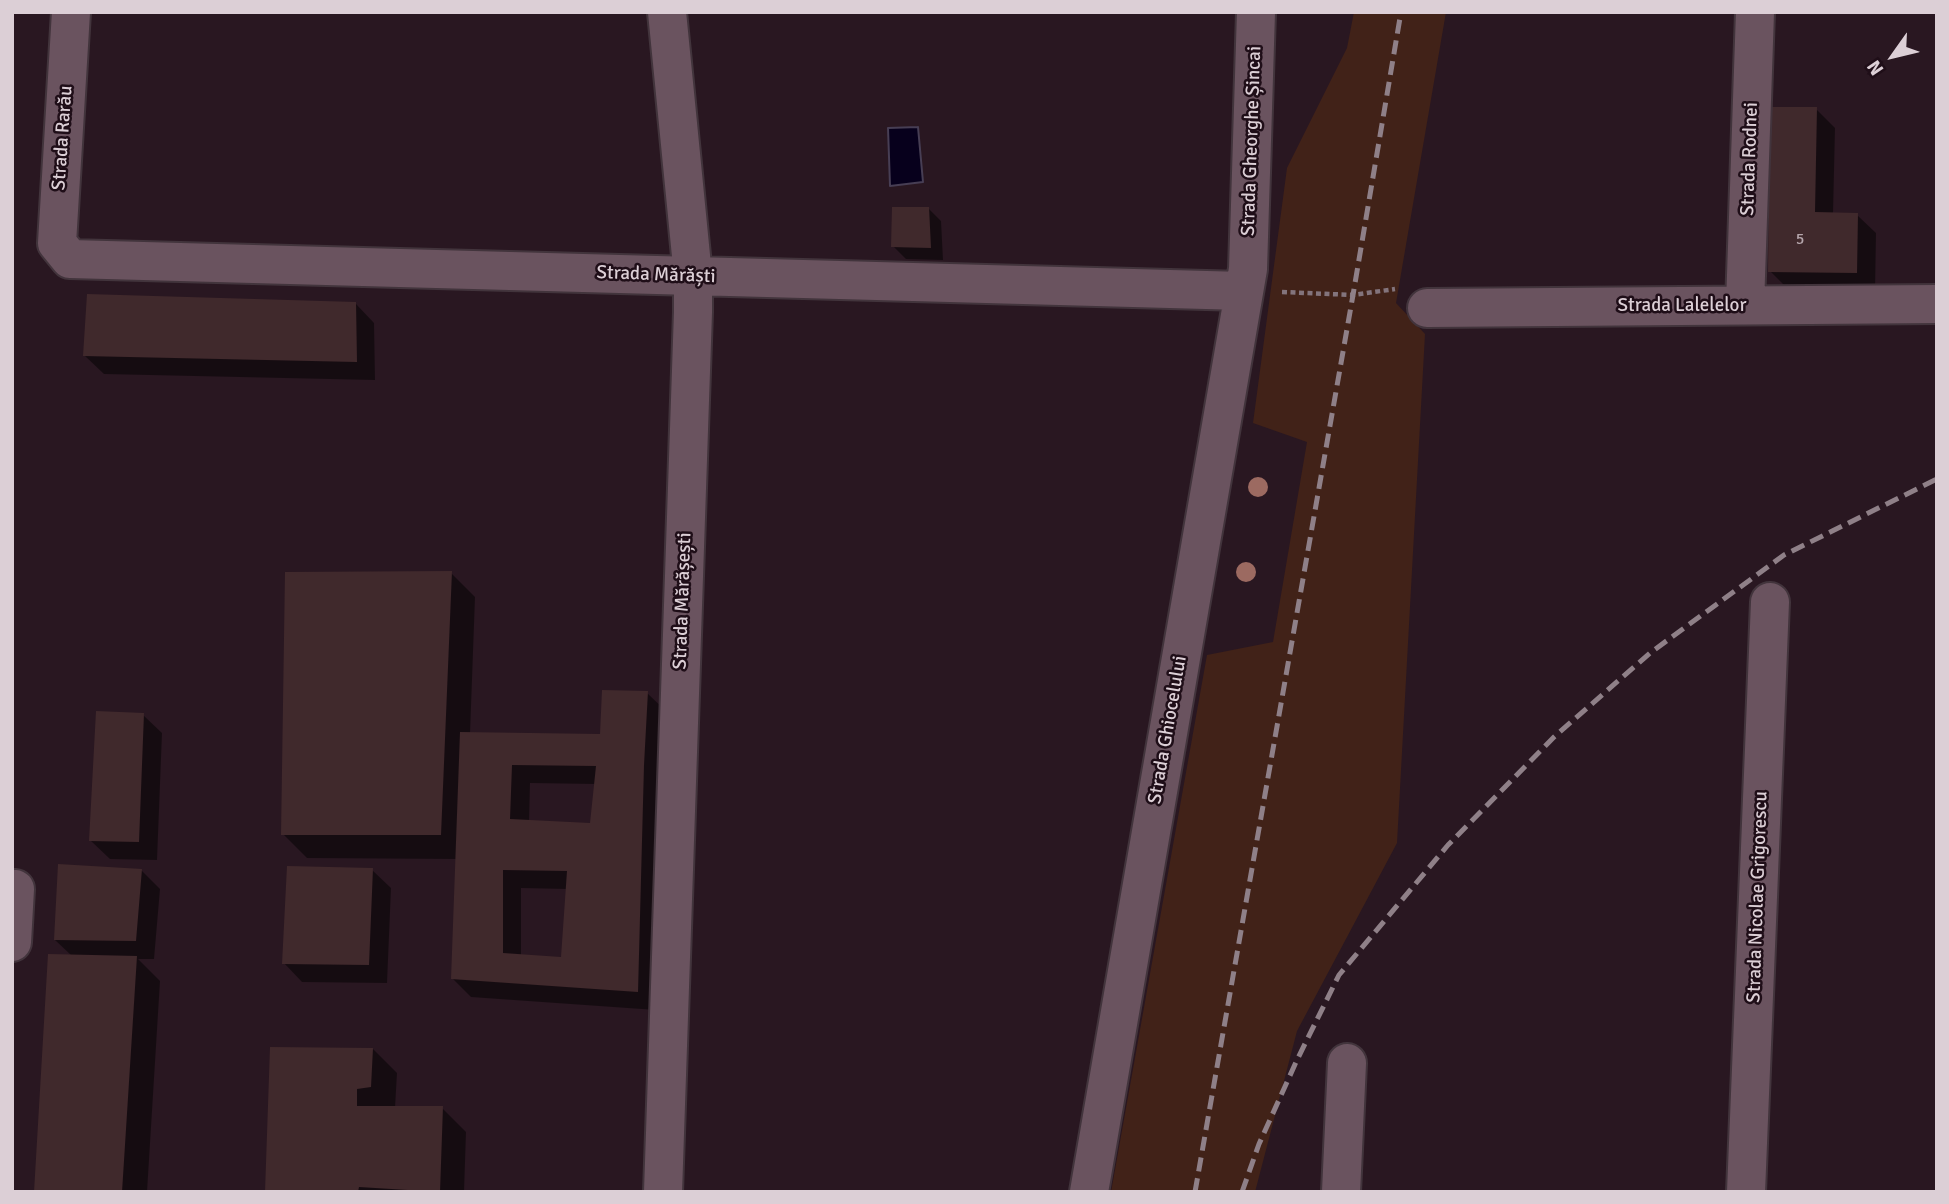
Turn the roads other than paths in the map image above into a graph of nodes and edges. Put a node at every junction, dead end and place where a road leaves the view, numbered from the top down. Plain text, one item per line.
1 (71, 12) edge
2 (667, 12) edge
3 (1256, 12) edge
4 (1755, 12) edge
5 (70, 259) joint
6 (693, 276) junction
7 (1245, 280) junction
8 (1937, 304) edge
9 (1745, 305) junction
10 (1427, 308) road end
11 (1770, 602) dead end
12 (15, 889) dead end
13 (12, 942) edge
14 (1347, 1063) dead end
15 (663, 1192) edge
16 (1089, 1192) edge
17 (1341, 1192) edge
18 (1746, 1192) edge

1 - 5 street, Strada Rarău
2 - 6 street, Strada Mărășești
3 - 7 street, Strada Gheorghe Șincai
4 - 9 street, Strada Rodnei
5 - 6 street, Strada Mărăști
6 - 7 street, Strada Mărăști
6 - 15 street, Strada Mărășești
7 - 16 street, Strada Ghiocelului
8 - 9 street, Strada Lalelelor
9 - 10 street, Strada Lalelelor
11 - 18 street, Strada Nicolae Grigorescu
12 - 13 street
14 - 17 street

